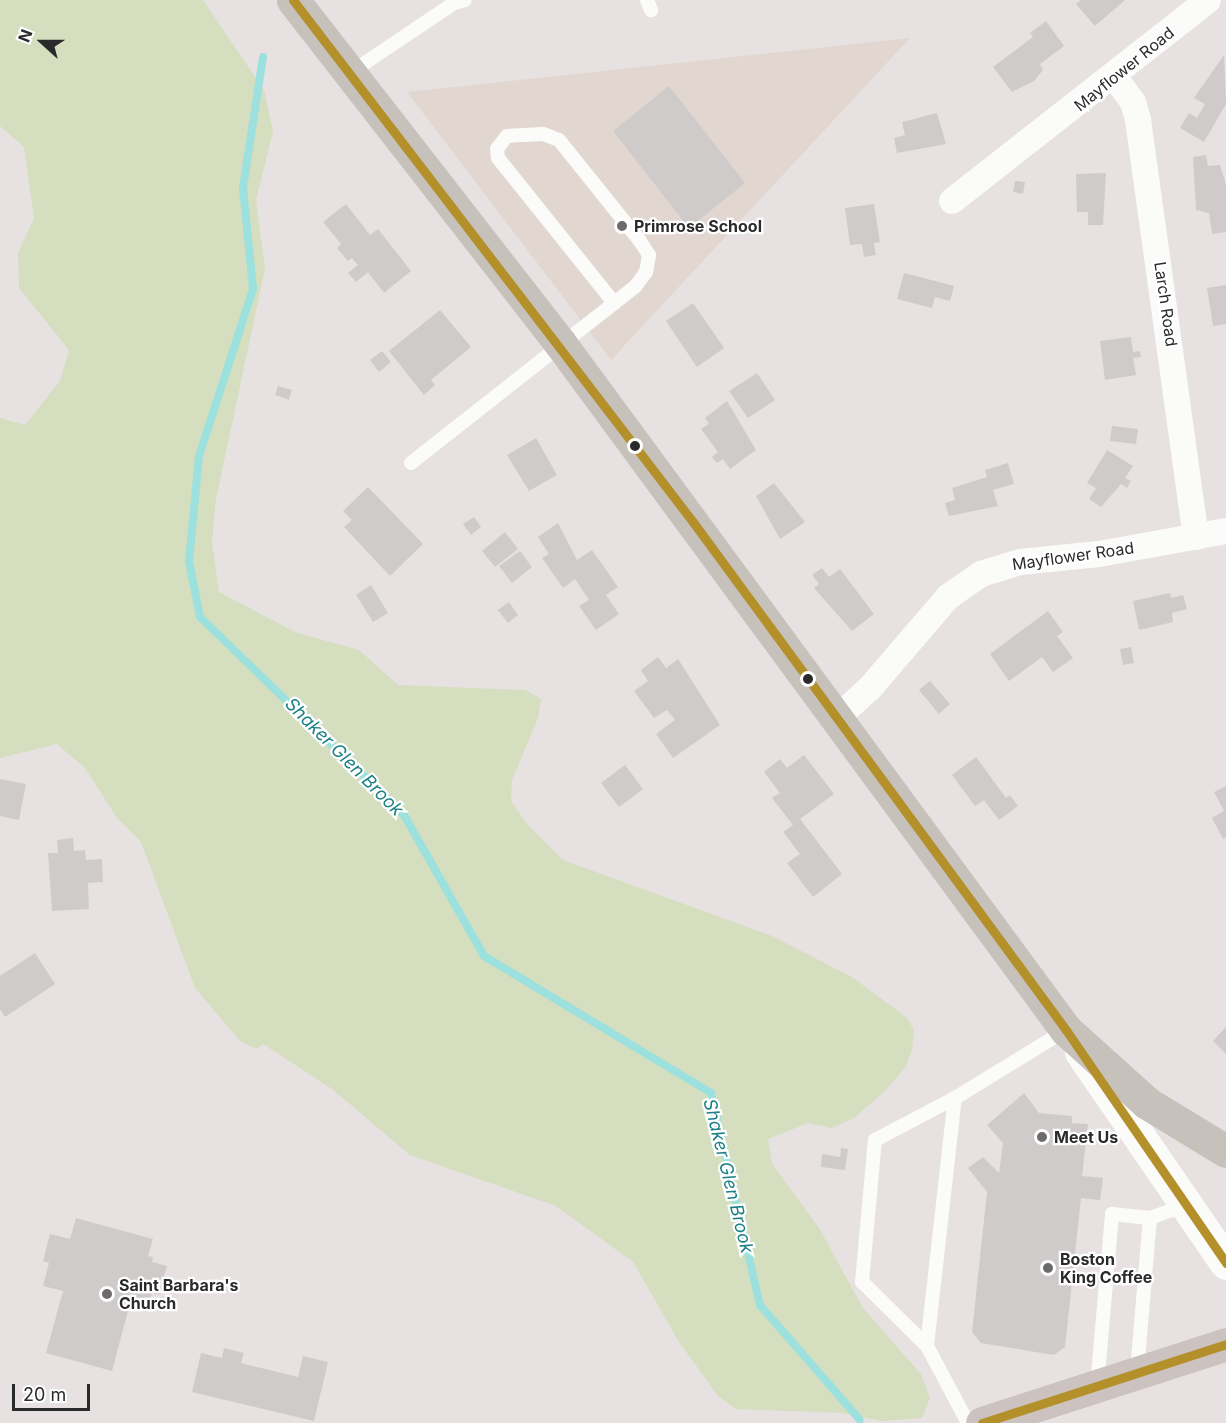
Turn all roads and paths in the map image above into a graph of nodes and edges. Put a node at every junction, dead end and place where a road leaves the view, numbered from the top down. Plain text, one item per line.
1 (293, 0) edge
2 (465, 0) edge
3 (1208, 0) edge
4 (350, 74) junction
5 (1114, 78) junction
6 (952, 201) dead end
7 (614, 303) junction
8 (560, 343) junction
9 (411, 463) dead end
10 (1226, 531) edge
11 (1196, 537) junction
12 (837, 718) junction
13 (1066, 1030) junction
14 (955, 1098) junction
15 (1226, 1151) edge
16 (1186, 1205) junction
17 (1150, 1218) junction
18 (1226, 1263) edge
19 (1226, 1344) edge
20 (927, 1346) junction
21 (1137, 1373) junction
22 (1097, 1386) junction
23 (968, 1423) edge
24 (982, 1423) edge

1 - 4 main road
2 - 4 lane
3 - 5 street, Mayflower Road
4 - 8 main road
5 - 6 street, Mayflower Road
5 - 11 street, Larch Road
7 - 7 lane
7 - 8 lane
8 - 9 lane
8 - 12 main road
10 - 11 street, Mayflower Road
11 - 12 street, Mayflower Road
12 - 13 main road
13 - 14 lane
13 - 15 main road
13 - 16 street
14 - 20 lane
14 - 20 lane
16 - 17 lane
16 - 18 street
17 - 21 lane
17 - 22 lane
19 - 21 highway
20 - 23 lane
21 - 22 highway
22 - 24 highway

